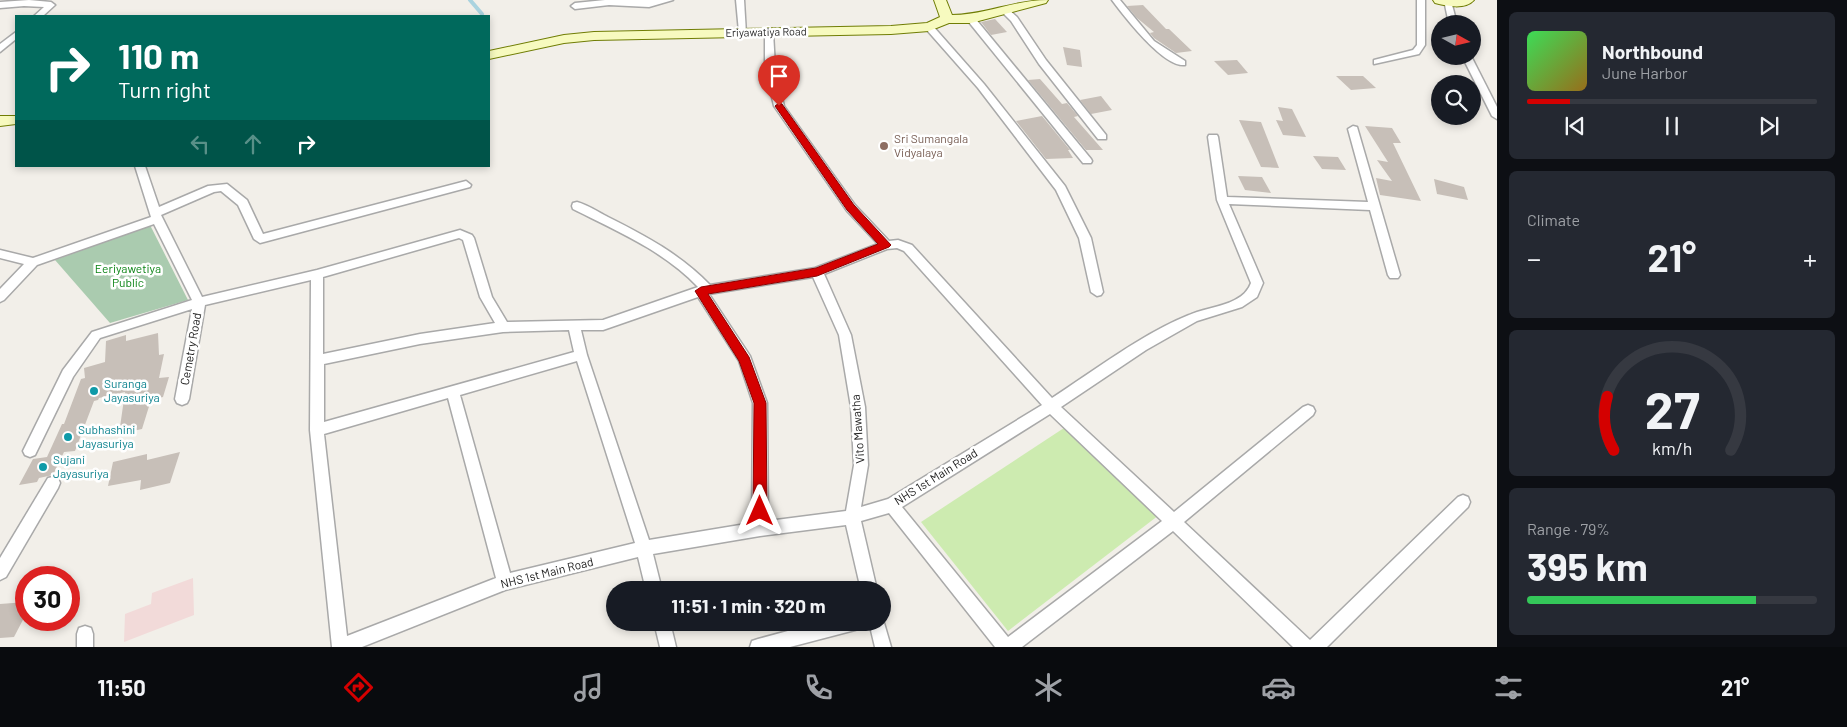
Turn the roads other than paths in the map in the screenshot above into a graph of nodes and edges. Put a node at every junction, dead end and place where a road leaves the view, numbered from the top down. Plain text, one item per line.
1 (669, 0) edge
2 (740, 0) edge
3 (940, 0) edge
4 (1042, 0) edge
5 (1116, 0) edge
6 (1421, 0) edge
7 (1468, 0) edge
8 (25, 1) edge
9 (1443, 1) edge
10 (0, 5) edge
11 (575, 6) dead end
12 (1004, 10) junction
13 (39, 15) edge
14 (1449, 15) edge
15 (947, 19) junction
16 (971, 19) junction
17 (930, 27) junction
18 (742, 32) junction
19 (769, 32) junction
20 (15, 36) edge
21 (0, 49) edge
22 (490, 55) edge
23 (1377, 62) dead end
24 (1182, 63) dead end
25 (1471, 65) edge
26 (1497, 116) edge
27 (15, 120) edge
28 (0, 121) edge
29 (1353, 129) dead end
30 (1102, 137) dead end
31 (1213, 137) dead end
32 (1088, 161) dead end
33 (140, 167) edge
34 (466, 185) dead end
35 (1222, 200) junction
36 (577, 206) dead end
37 (1374, 206) junction
38 (156, 216) junction
39 (886, 245) junction
40 (0, 254) edge
41 (33, 262) junction
42 (817, 272) junction
43 (317, 274) junction
44 (1394, 275) dead end
45 (704, 291) junction
46 (1097, 292) dead end
47 (0, 297) edge
48 (199, 302) junction
49 (574, 326) junction
50 (503, 327) junction
51 (581, 355) junction
52 (317, 360) junction
53 (453, 392) junction
54 (182, 399) dead end
55 (1051, 406) junction
56 (1308, 411) dead end
57 (317, 430) junction
58 (30, 451) dead end
59 (53, 483) dead end
60 (1463, 502) dead end
61 (892, 505) junction
62 (852, 517) junction
63 (1173, 522) junction
64 (760, 529) junction
65 (644, 548) junction
66 (0, 572) edge
67 (652, 581) edge
68 (867, 581) edge
69 (505, 582) junction
70 (664, 631) edge
71 (820, 631) edge
72 (879, 631) edge
73 (341, 647) edge
74 (668, 647) edge
75 (758, 647) edge
76 (883, 647) edge
77 (1007, 647) edge
78 (1305, 647) edge
79 (1315, 647) edge

1 - 11 street
2 - 18 street
3 - 15 street
4 - 12 street, Eriyawatiya Road
5 - 24 street
6 - 23 street
7 - 9 street
8 - 10 street
8 - 13 street
9 - 14 street
12 - 16 street, Eriyawatiya Road
12 - 30 street
15 - 16 street, Eriyawatiya Road
15 - 17 street, Eriyawatiya Road
16 - 32 street
17 - 19 street, Eriyawatiya Road
17 - 46 street
18 - 19 street, Eriyawatiya Road
18 - 22 street, Eriyawatiya Road
19 - 39 street
20 - 21 street
25 - 26 street
27 - 28 street
29 - 37 street
31 - 35 street, NHS 1st Main Road
33 - 38 street, Cemetry Road
34 - 38 street
35 - 37 street
35 - 55 street, NHS 1st Main Road
36 - 45 street
37 - 44 street
38 - 41 street
38 - 48 street, Cemetry Road
39 - 42 street
39 - 55 street
40 - 41 street
41 - 47 street
42 - 45 street
42 - 62 street, Vito Mawatha
43 - 48 street
43 - 50 street
43 - 52 street
45 - 49 street
45 - 64 street
48 - 54 street, Cemetry Road
48 - 58 street
49 - 50 street
49 - 51 street
50 - 52 street
51 - 53 street
51 - 65 street
52 - 57 street
53 - 57 street
53 - 69 street
55 - 61 street, NHS 1st Main Road
55 - 63 street
56 - 63 street
57 - 73 street
59 - 66 street
60 - 79 street
61 - 62 street, NHS 1st Main Road
61 - 77 street
62 - 64 street, NHS 1st Main Road
62 - 68 street, Vito Mawatha
63 - 77 street
63 - 78 street
64 - 65 street, NHS 1st Main Road
65 - 67 street
65 - 69 street, NHS 1st Main Road
69 - 73 street, NHS 1st Main Road
70 - 74 street
71 - 75 street
72 - 76 street

